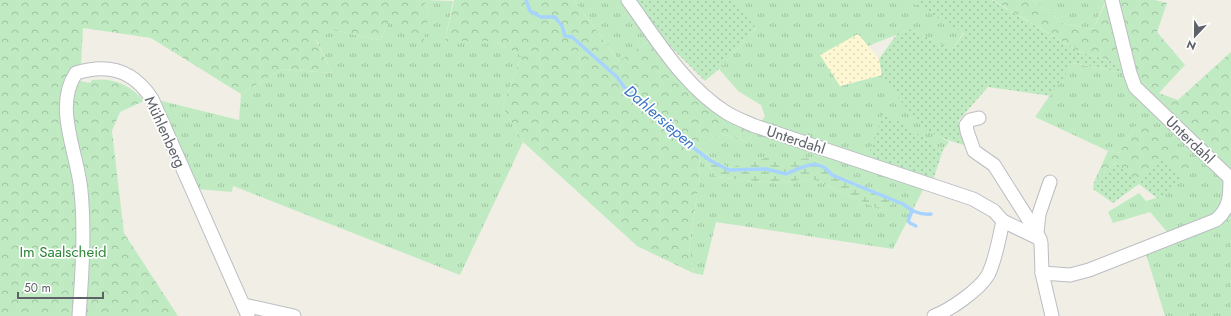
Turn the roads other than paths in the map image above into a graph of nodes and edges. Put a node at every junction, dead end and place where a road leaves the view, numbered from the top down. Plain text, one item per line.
1 (628, 0) edge
2 (1112, 0) edge
3 (979, 118) dead end
4 (1050, 182) dead end
5 (1003, 221) junction
6 (1038, 236) junction
7 (1042, 273) junction
8 (246, 310) edge
9 (80, 316) edge
10 (294, 316) edge
11 (934, 316) edge
12 (1052, 316) edge

1 - 5 street, Unterdahl
2 - 7 street, Unterdahl
3 - 6 street
4 - 6 street
5 - 6 street, Unterdahl
5 - 11 street
6 - 7 street
7 - 12 street
8 - 9 street, Mühlenberg
8 - 10 street

